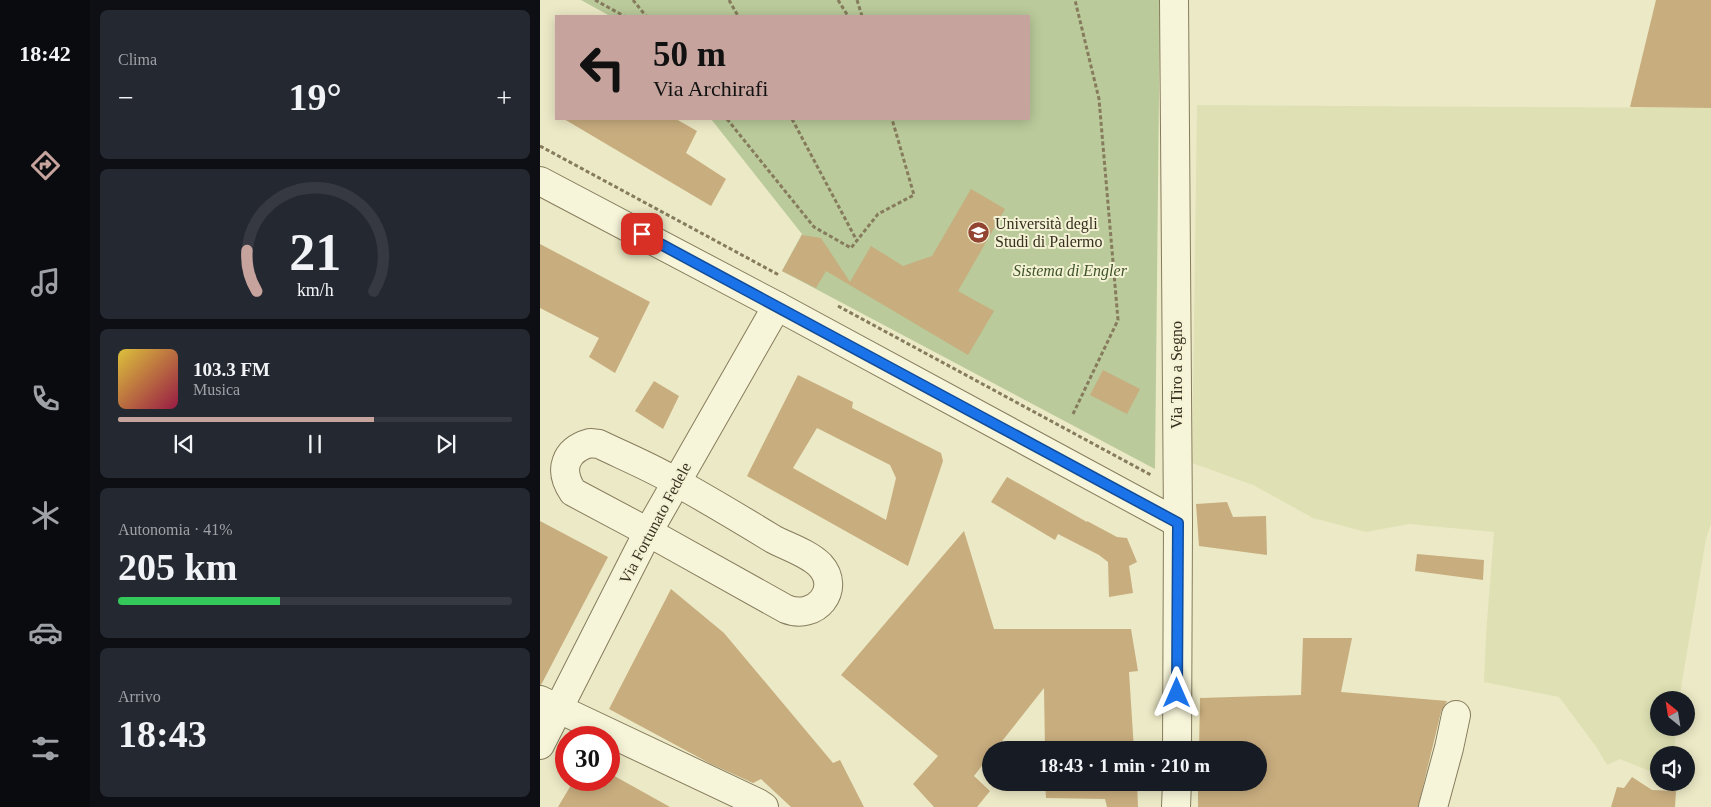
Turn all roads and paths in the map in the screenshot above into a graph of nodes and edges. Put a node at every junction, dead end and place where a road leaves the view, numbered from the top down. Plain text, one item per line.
1 (596, 0) edge
2 (633, 0) edge
3 (730, 0) edge
4 (838, 0) edge
5 (857, 0) edge
6 (1075, 0) edge
7 (1174, 0) edge
8 (622, 15) edge
9 (645, 15) edge
10 (738, 15) edge
11 (847, 15) edge
12 (862, 15) edge
13 (729, 120) edge
14 (793, 120) edge
15 (892, 120) edge
16 (540, 146) edge
17 (540, 181) edge
18 (857, 241) junction
19 (784, 278) dead end
20 (777, 306) junction
21 (837, 306) dead end
22 (1073, 414) dead end
23 (676, 482) junction
24 (1177, 489) junction
25 (1178, 523) junction
26 (648, 532) junction
27 (549, 705) edge
28 (1456, 715) dead end
29 (1177, 741) edge
30 (540, 745) edge
31 (1176, 791) edge
32 (764, 807) edge
33 (1176, 807) edge
34 (1433, 807) edge

1 - 8 path
2 - 9 path
3 - 10 path
4 - 11 path
5 - 12 path
6 - 22 path
7 - 24 street, Via Tiro a Segno
13 - 18 path
14 - 18 path
15 - 18 path
16 - 19 path
17 - 20 street
20 - 23 street, Via Fortunato Fedele
20 - 25 street
21 - 24 path
23 - 26 street, Via Fortunato Fedele
23 - 26 street
23 - 26 street
24 - 25 street, Via Tiro a Segno
25 - 29 street, Via Tiro a Segno
26 - 27 street, Via Fortunato Fedele
27 - 30 street, Via Fortunato Fedele
27 - 32 street
28 - 34 street
31 - 33 street

